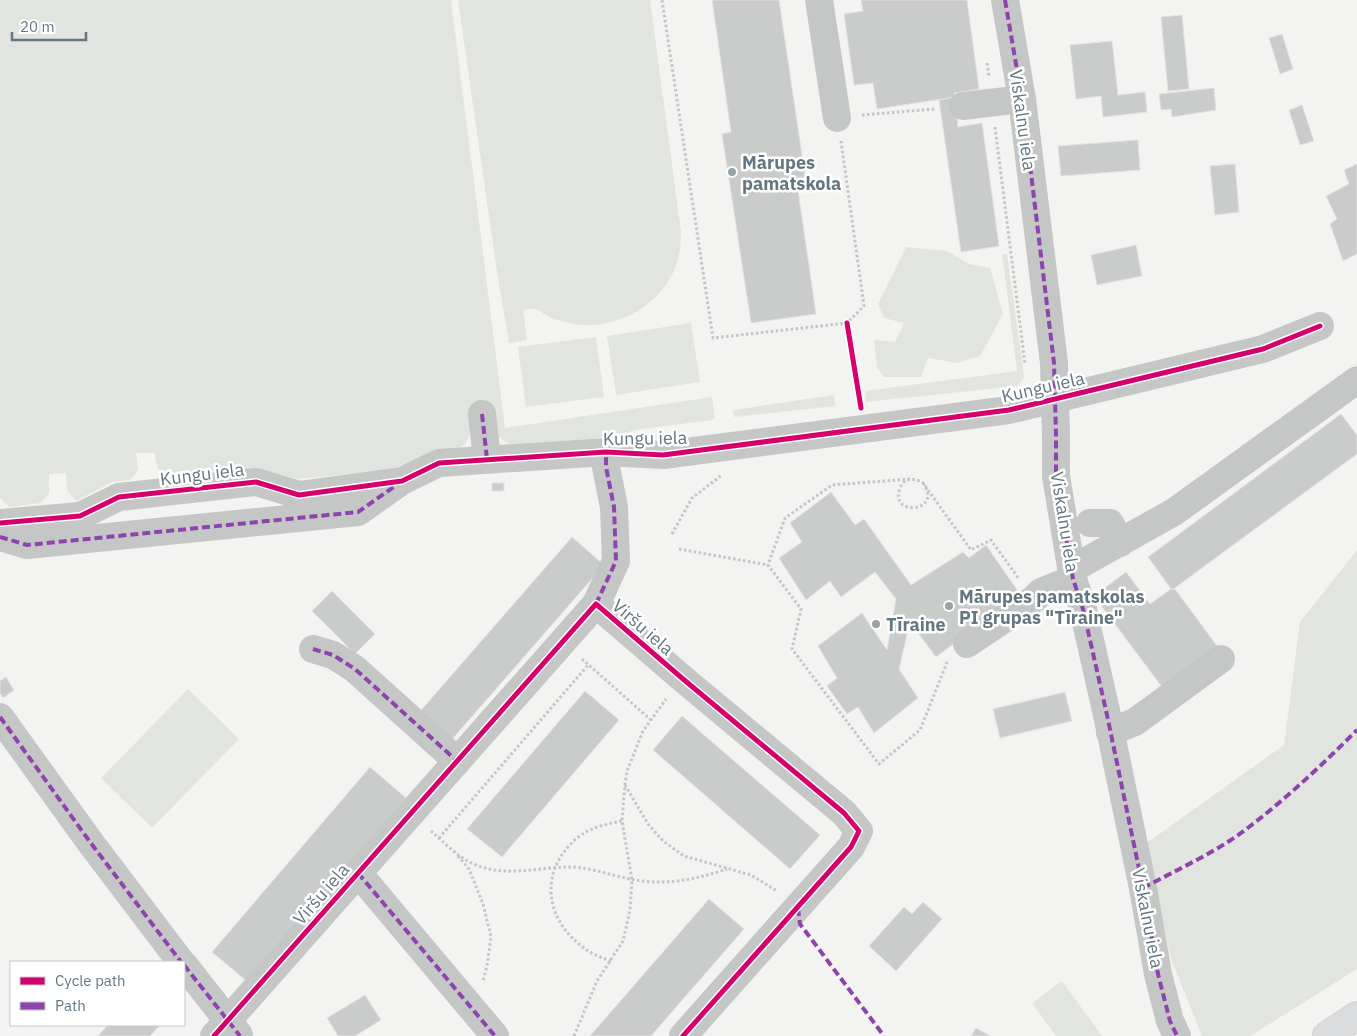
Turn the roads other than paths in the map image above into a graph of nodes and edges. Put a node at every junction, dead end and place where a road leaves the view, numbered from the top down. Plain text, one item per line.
1 (819, 0) edge
2 (1005, 0) edge
3 (1022, 99) junction
4 (963, 106) dead end
5 (837, 118) road end
6 (1320, 326) dead end
7 (1357, 380) edge
8 (1054, 398) junction
9 (482, 414) dead end
10 (606, 452) junction
11 (487, 459) junction
12 (402, 481) junction
13 (1090, 523) dead end
14 (0, 524) edge
15 (0, 537) edge
16 (1120, 543) junction
17 (1073, 574) junction
18 (596, 604) junction
19 (967, 644) road end
20 (312, 649) dead end
21 (1221, 659) dead end
22 (0, 717) edge
23 (1110, 732) junction
24 (457, 761) junction
25 (358, 873) junction
26 (180, 961) edge
27 (185, 966) edge
28 (1357, 1016) edge
29 (228, 1031) edge
30 (495, 1036) edge
31 (683, 1036) edge
32 (1177, 1036) edge
33 (1327, 1036) edge

1 - 5 street
2 - 3 street, Viskalnu iela
3 - 4 street
3 - 8 street, Viskalnu iela
6 - 8 street, Kungu iela
7 - 16 street
8 - 10 street, Kungu iela
8 - 17 street, Viskalnu iela
9 - 11 street
10 - 11 street, Kungu iela
10 - 18 street
11 - 12 street, Kungu iela
12 - 14 street, Kungu iela
12 - 15 street
13 - 16 street
16 - 17 street
17 - 19 street
17 - 23 street, Viskalnu iela
18 - 24 street, Viršu iela
18 - 31 street, Viršu iela
20 - 24 street
21 - 23 street
22 - 26 street
23 - 32 street, Viskalnu iela
24 - 25 street, Viršu iela
25 - 29 street, Viršu iela
25 - 30 street
27 - 29 street
28 - 33 main road

